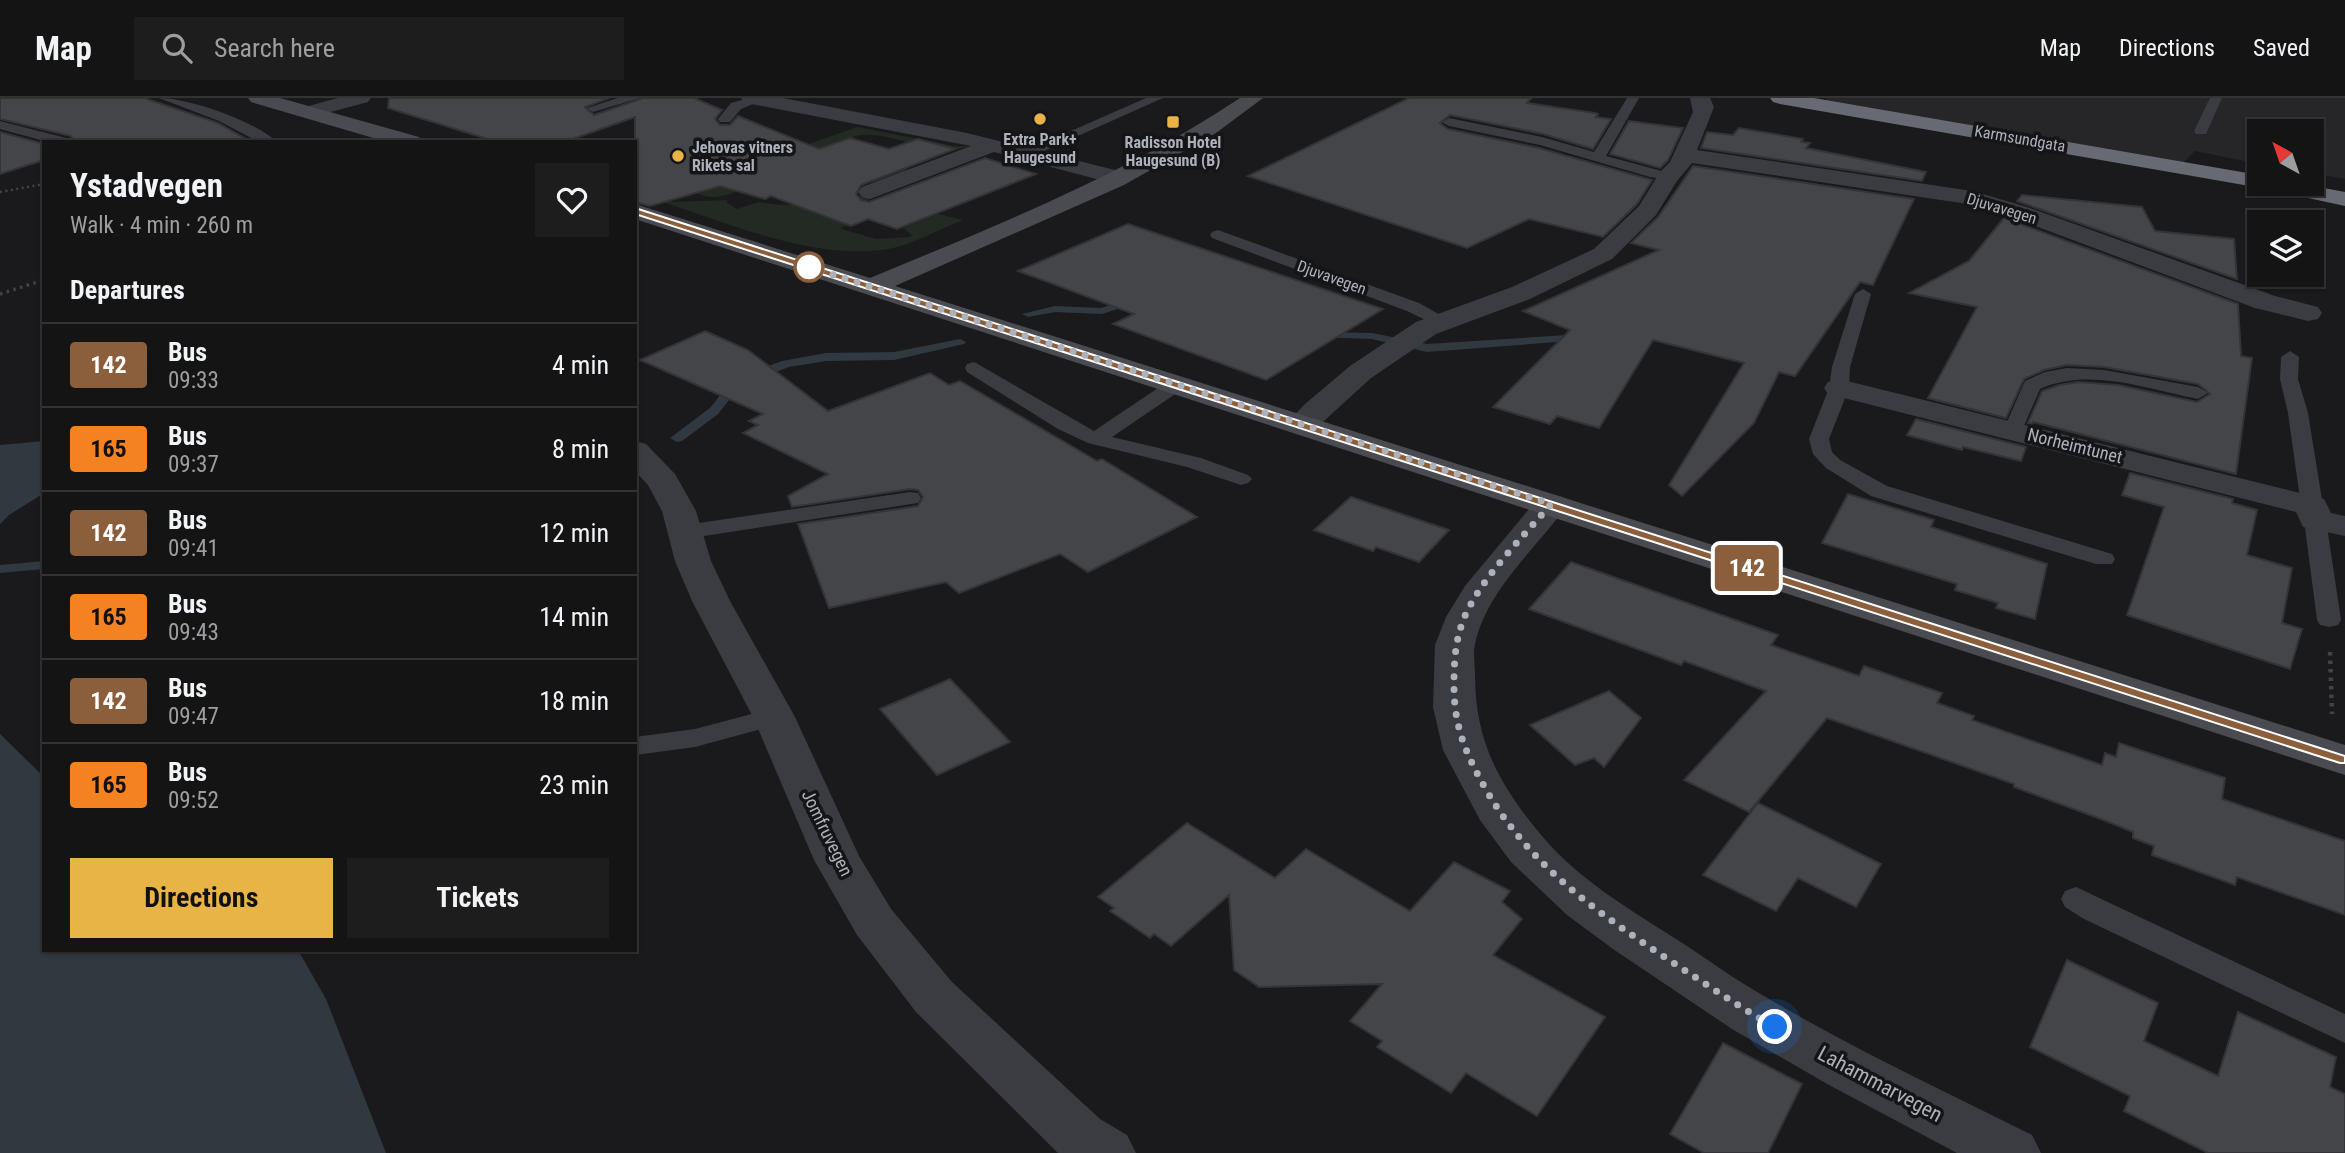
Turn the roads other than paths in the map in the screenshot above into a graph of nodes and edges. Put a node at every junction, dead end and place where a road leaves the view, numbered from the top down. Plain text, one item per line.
1 (165, 98) edge
2 (258, 98) edge
3 (361, 98) edge
4 (634, 98) edge
5 (1157, 98) edge
6 (1253, 98) edge
7 (1633, 98) edge
8 (1700, 98) edge
9 (1780, 98) edge
10 (1826, 98) edge
11 (2216, 98) edge
12 (754, 99) edge
13 (593, 107) dead end
14 (308, 112) junction
15 (725, 119) dead end
16 (1449, 122) dead end
17 (0, 125) edge
18 (2201, 131) dead end
19 (57, 140) edge
20 (266, 140) edge
21 (404, 140) edge
22 (994, 145) junction
23 (1028, 153) junction
24 (1684, 155) junction
25 (1598, 158) junction
26 (2247, 173) edge
27 (1668, 177) junction
28 (1119, 178) junction
29 (2247, 180) edge
30 (2324, 188) edge
31 (870, 192) dead end
32 (2345, 192) edge
33 (2324, 195) edge
34 (2345, 199) edge
35 (637, 212) edge
36 (1218, 235) dead end
37 (870, 287) junction
38 (1863, 294) dead end
39 (2308, 313) dead end
40 (1444, 322) junction
41 (2290, 357) dead end
42 (974, 368) dead end
43 (1177, 384) junction
44 (1839, 388) junction
45 (2198, 393) dead end
46 (1302, 424) junction
47 (2013, 431) junction
48 (1095, 439) junction
49 (637, 453) edge
50 (1241, 479) dead end
51 (910, 498) dead end
52 (1551, 504) junction
53 (2324, 517) edge
54 (685, 532) junction
55 (2104, 559) dead end
56 (2329, 620) road end
57 (774, 717) junction
58 (637, 746) edge
59 (2345, 760) edge
60 (2076, 899) dead end
61 (2345, 1029) edge
62 (1107, 1153) edge
63 (2012, 1153) edge

1 - 20 lane
2 - 14 main road
3 - 14 street
4 - 13 lane
5 - 23 lane
6 - 28 main road
7 - 25 lane
8 - 24 street
9 - 29 highway, Karmsundgata
10 - 26 highway, Karmsundgata
11 - 18 lane
12 - 15 lane
12 - 22 street
14 - 21 main road
16 - 25 lane
17 - 19 lane
22 - 23 street
22 - 31 street
23 - 28 street
24 - 27 street
24 - 39 street, Djuvavegen
25 - 27 lane
27 - 40 street
28 - 37 main road
30 - 32 highway
33 - 34 highway
35 - 37 main road
36 - 40 lane, Djuvavegen
37 - 43 main road
38 - 44 lane
40 - 46 street
41 - 53 lane
42 - 48 lane
43 - 46 main road
43 - 48 lane
44 - 47 street, Norheimtunet
44 - 55 lane
45 - 47 lane
46 - 52 main road
47 - 53 street, Norheimtunet
48 - 50 lane
49 - 54 street, Jomfruvegen
51 - 54 lane
52 - 59 main road
52 - 63 street, Lahammarvegen
53 - 56 lane
54 - 57 street, Jomfruvegen
57 - 58 lane
57 - 62 street, Jomfruvegen
60 - 61 lane

